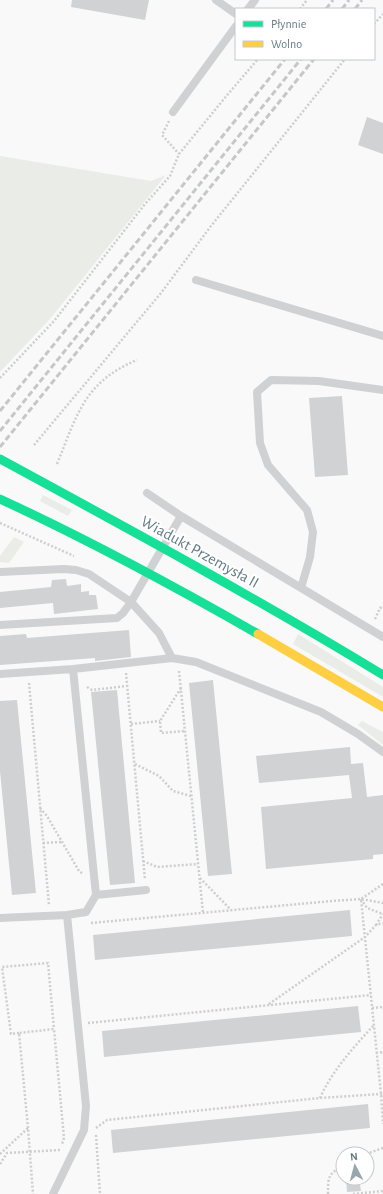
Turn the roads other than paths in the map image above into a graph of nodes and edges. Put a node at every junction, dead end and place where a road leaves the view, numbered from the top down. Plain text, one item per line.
1 (216, 0) edge
2 (255, 0) edge
3 (249, 8) edge
4 (235, 13) edge
5 (235, 27) edge
6 (173, 112) road end
7 (196, 280) dead end
8 (383, 336) edge
9 (383, 390) edge
10 (0, 459) edge
11 (147, 493) dead end
12 (0, 498) edge
13 (181, 516) junction
14 (0, 572) edge
15 (301, 588) junction
16 (131, 602) junction
17 (0, 625) edge
18 (383, 637) edge
19 (175, 658) junction
20 (73, 669) junction
21 (0, 674) edge
22 (383, 676) edge
23 (383, 707) edge
24 (383, 752) edge
25 (146, 890) road end
26 (96, 895) junction
27 (67, 914) junction
28 (0, 918) edge
29 (53, 1194) edge

1 - 4 lane
2 - 3 lane
5 - 6 lane
7 - 8 lane
9 - 15 lane
10 - 22 main road, Wiadukt Przemysła II
11 - 13 lane
12 - 23 main road
13 - 15 lane
13 - 16 lane
14 - 16 lane
15 - 18 lane
16 - 17 lane
16 - 19 lane
19 - 20 lane
19 - 24 lane
20 - 21 lane
20 - 26 lane
25 - 26 lane
26 - 27 lane
27 - 28 lane
27 - 29 lane

